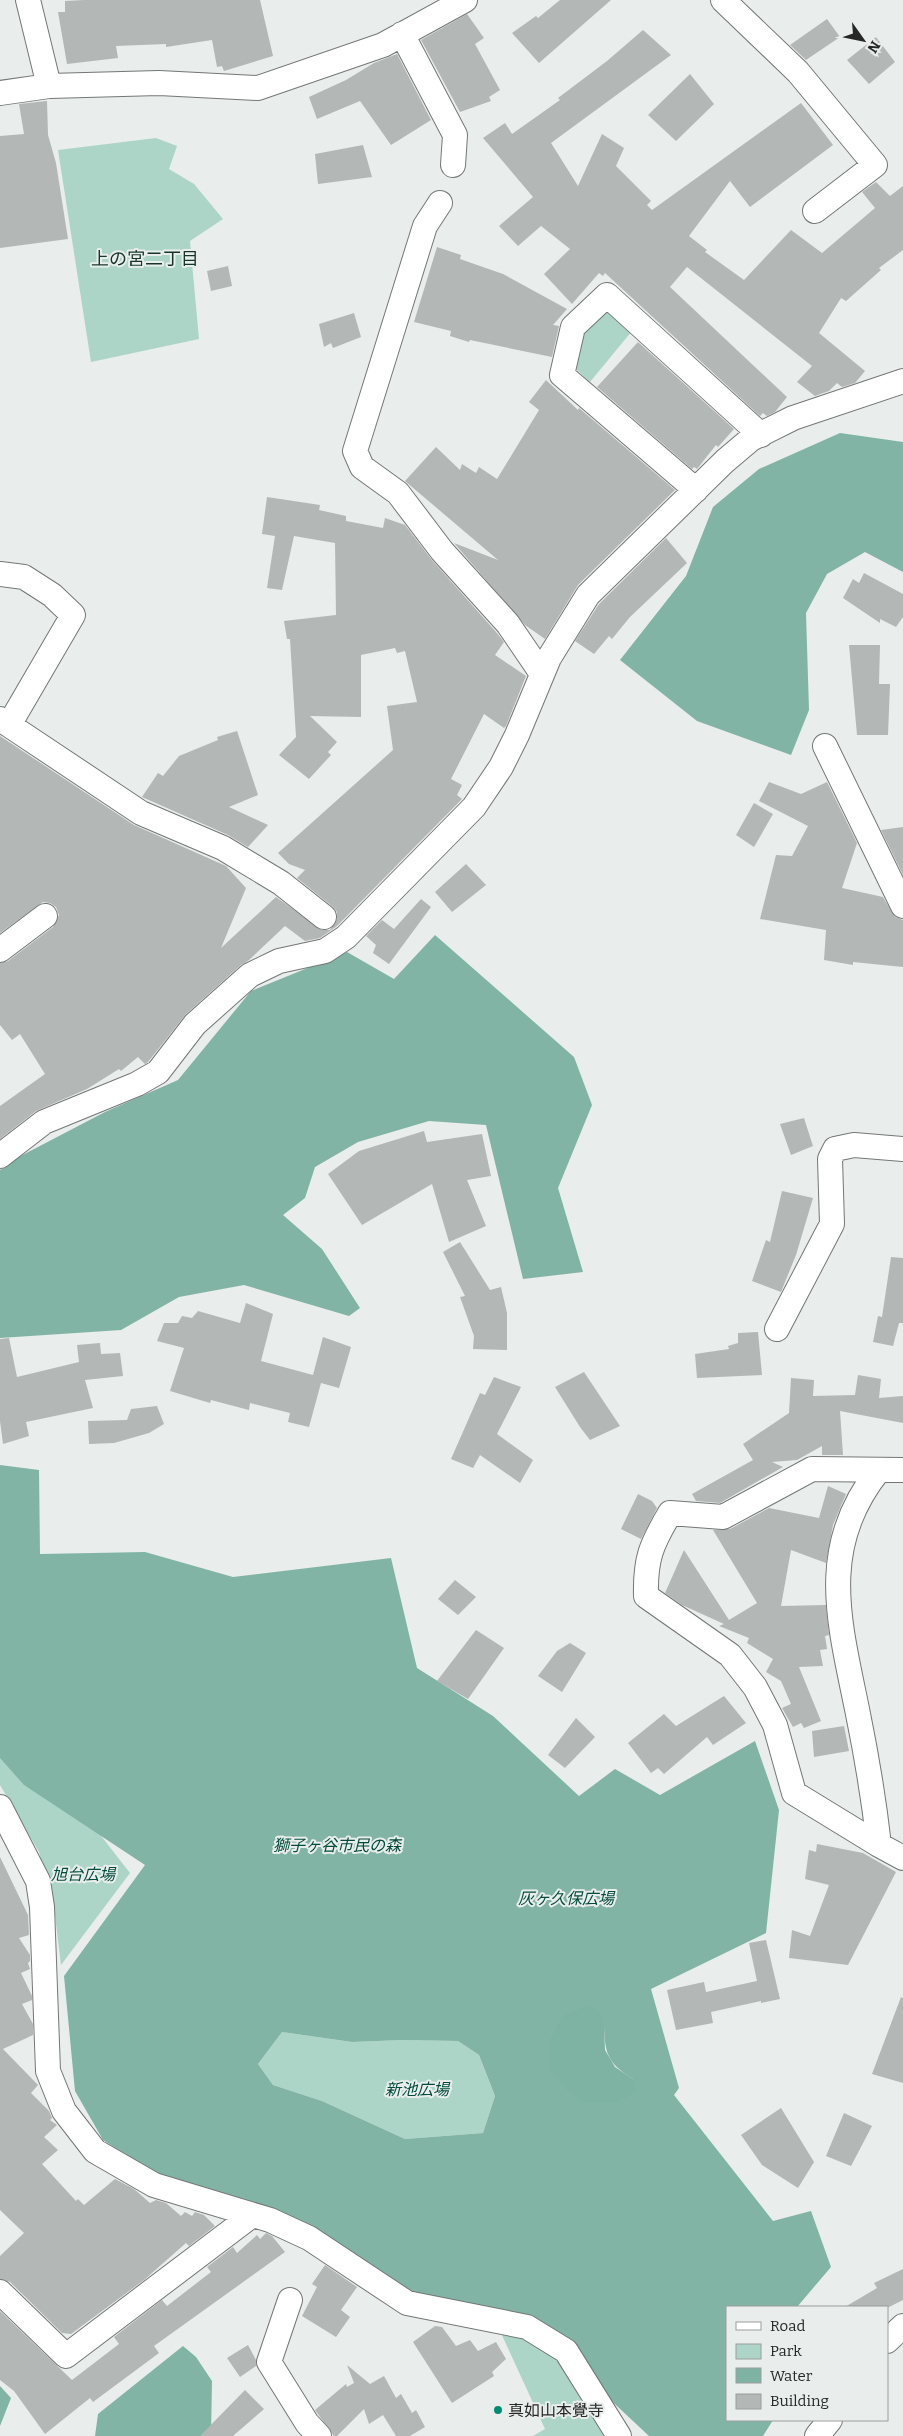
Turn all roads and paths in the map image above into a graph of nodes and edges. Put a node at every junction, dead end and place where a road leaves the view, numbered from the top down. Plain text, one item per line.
1 (28, 0) edge
2 (465, 0) edge
3 (723, 0) edge
4 (402, 34) junction
5 (49, 86) junction
6 (0, 93) edge
7 (454, 165) dead end
8 (440, 203) dead end
9 (815, 211) dead end
10 (903, 381) edge
11 (761, 435) junction
12 (696, 490) junction
13 (0, 574) edge
14 (542, 674) junction
15 (4, 722) edge
16 (825, 746) dead end
17 (903, 906) edge
18 (44, 916) dead end
19 (324, 917) dead end
20 (0, 950) edge
21 (903, 1149) edge
22 (0, 1156) edge
23 (777, 1329) dead end
24 (879, 1470) junction
25 (903, 1470) edge
26 (0, 1807) edge
27 (879, 1846) junction
28 (903, 1858) edge
29 (251, 2216) junction
30 (0, 2292) edge
31 (290, 2300) dead end
32 (903, 2326) edge
33 (888, 2340) edge
34 (829, 2421) edge
35 (319, 2436) edge
36 (619, 2436) edge
37 (817, 2436) edge

1 - 5 street
2 - 4 street
3 - 9 street
4 - 5 street
4 - 7 street
5 - 6 street
8 - 14 street
10 - 11 street
11 - 12 street
11 - 12 street
12 - 14 street
13 - 15 street
14 - 22 street
15 - 19 street
16 - 17 street
18 - 20 street
21 - 23 street
24 - 25 street
24 - 27 street
24 - 27 street
26 - 29 street
27 - 28 street
29 - 30 street
29 - 36 street
31 - 35 street
32 - 33 street
34 - 37 street

